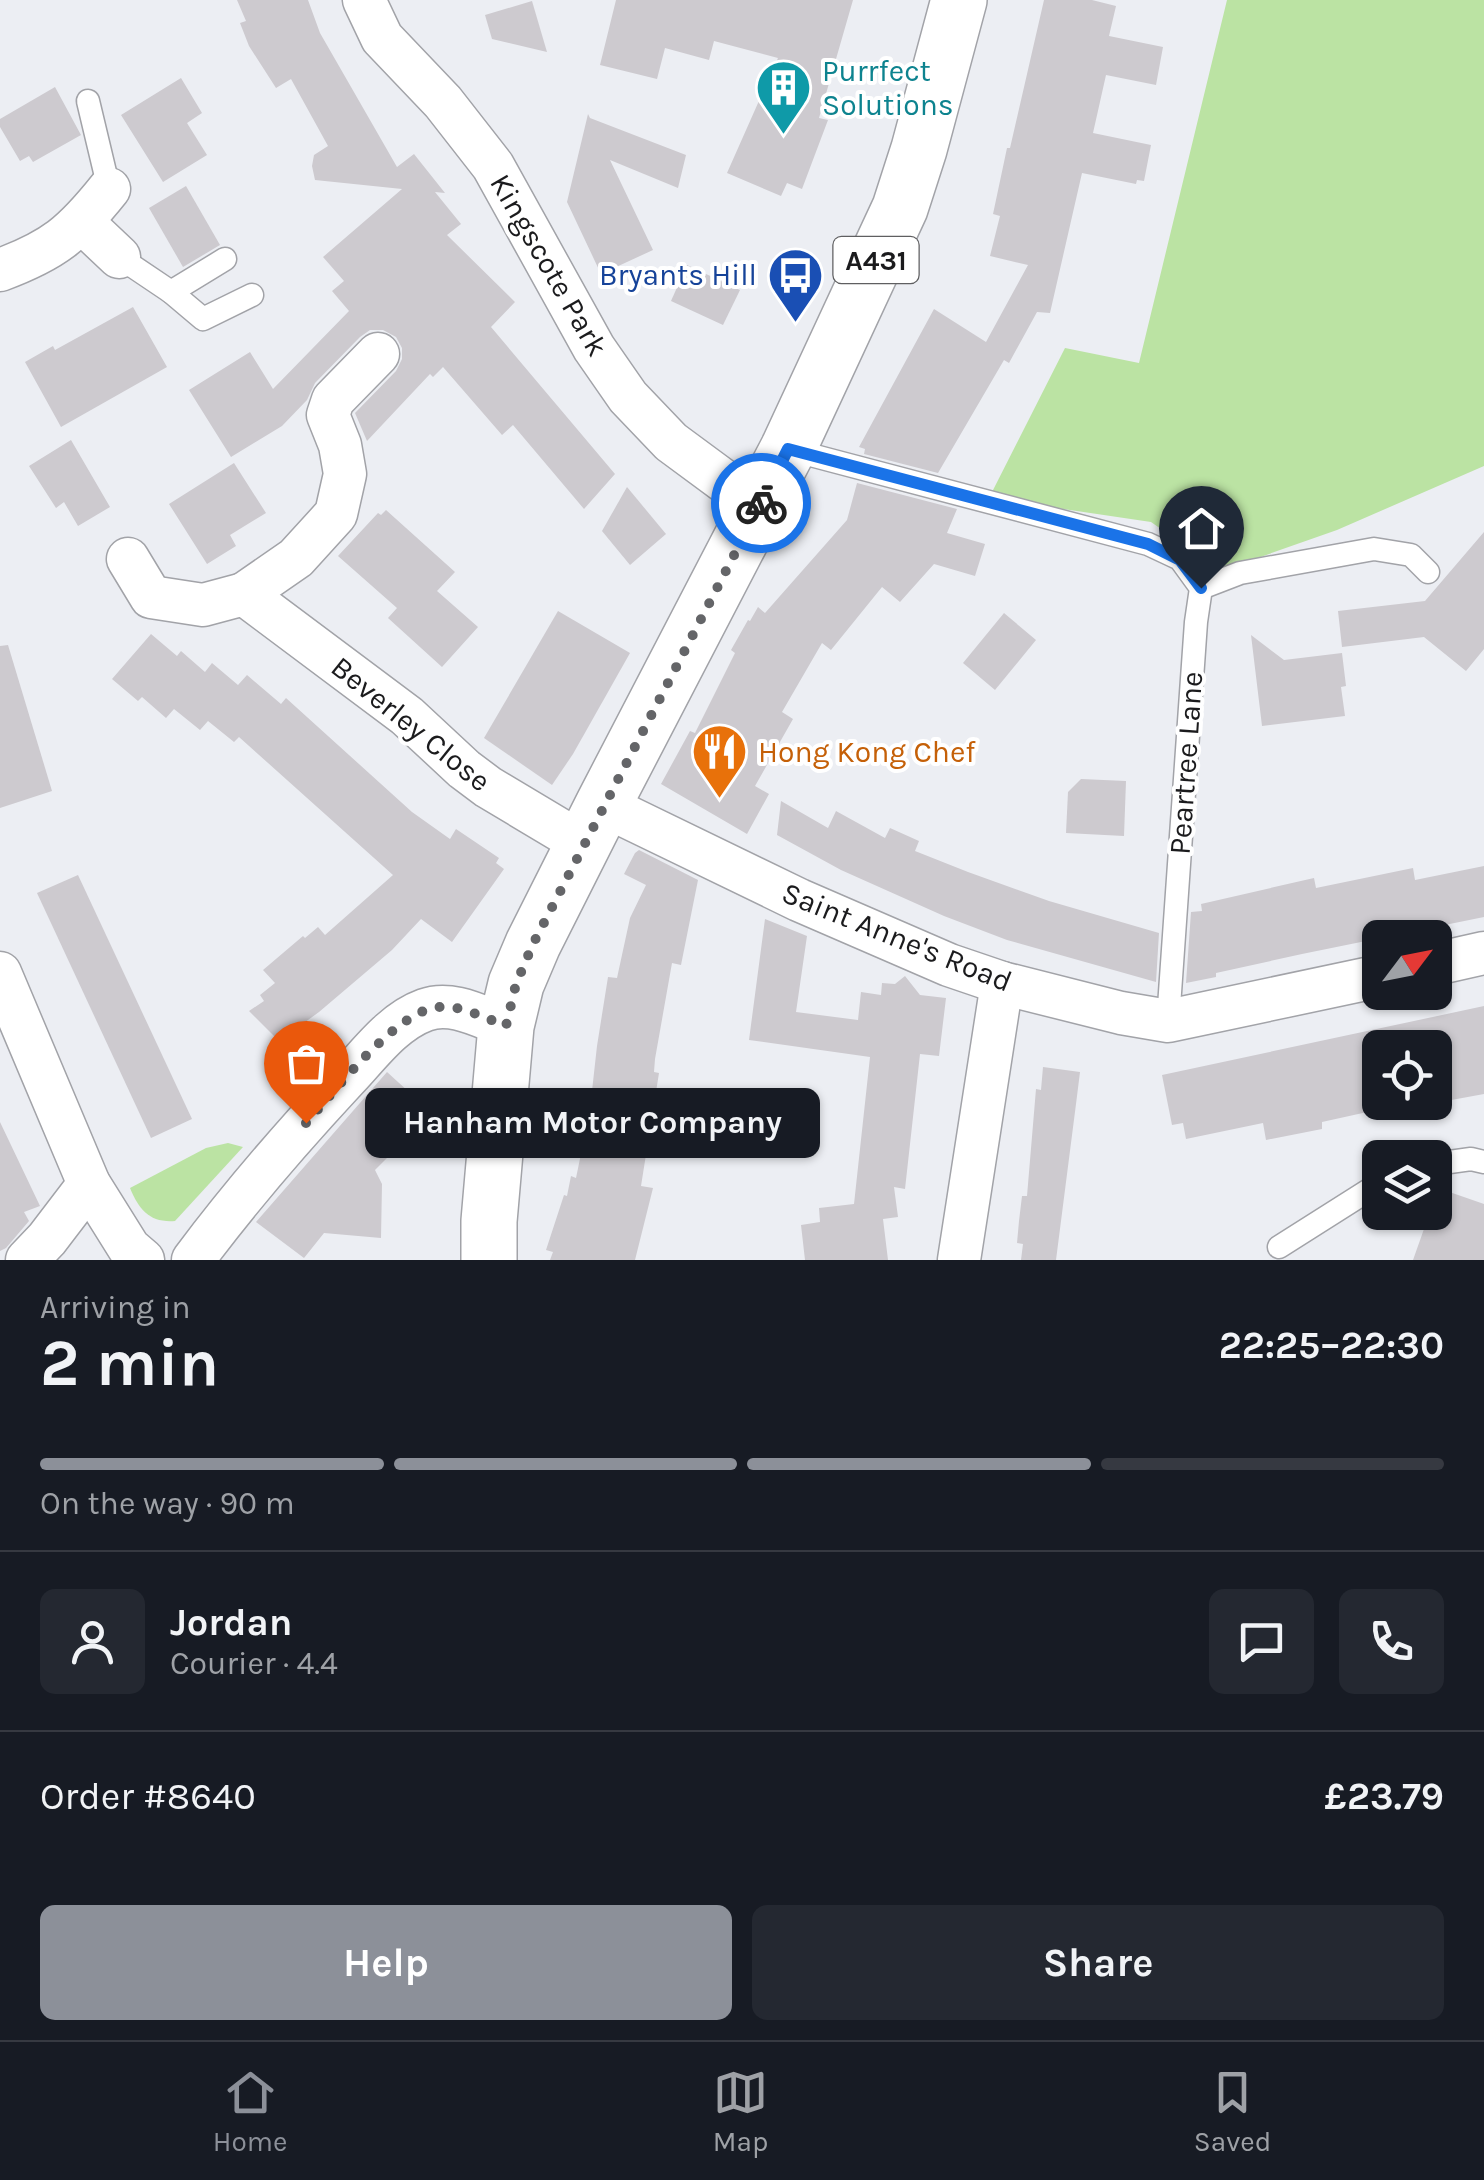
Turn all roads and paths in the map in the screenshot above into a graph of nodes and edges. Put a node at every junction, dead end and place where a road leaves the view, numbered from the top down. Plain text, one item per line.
1 (364, 0) edge
2 (959, 0) edge
3 (88, 101) dead end
4 (109, 190) joint
5 (82, 222) junction
6 (120, 257) joint
7 (226, 260) dead end
8 (0, 270) edge
9 (171, 292) junction
10 (252, 295) dead end
11 (378, 354) dead end
12 (788, 449) junction
13 (759, 507) junction
14 (128, 560) dead end
15 (1428, 572) dead end
16 (1201, 588) junction
17 (244, 594) junction
18 (594, 825) junction
19 (1484, 953) edge
20 (1452, 960) edge
21 (0, 973) edge
22 (1362, 980) edge
23 (1002, 983) junction
24 (1168, 1021) junction
25 (506, 1026) junction
26 (1452, 1162) edge
27 (1484, 1162) edge
28 (90, 1184) junction
29 (1362, 1194) edge
30 (1279, 1247) dead end
31 (27, 1260) edge
32 (143, 1260) edge
33 (193, 1260) edge
34 (489, 1260) edge
35 (959, 1260) edge

1 - 13 street, Kingscote Park
2 - 12 main road, A431
3 - 4 lane
4 - 5 street
5 - 6 street
5 - 8 street
6 - 9 lane
7 - 9 lane
9 - 10 lane
11 - 17 street
12 - 13 main road, A431
12 - 16 lane
13 - 18 main road, A431
14 - 17 street
15 - 16 lane
16 - 24 lane, Peartree Lane
17 - 18 street, Beverley Close
18 - 23 street, Saint Anne's Road
18 - 25 main road, A431
19 - 20 street
21 - 28 street
22 - 24 street, Saint Anne's Road
23 - 24 street, Saint Anne's Road
23 - 35 street
25 - 33 street
25 - 34 main road, A431
26 - 27 lane
28 - 31 street
28 - 32 street
29 - 30 lane

